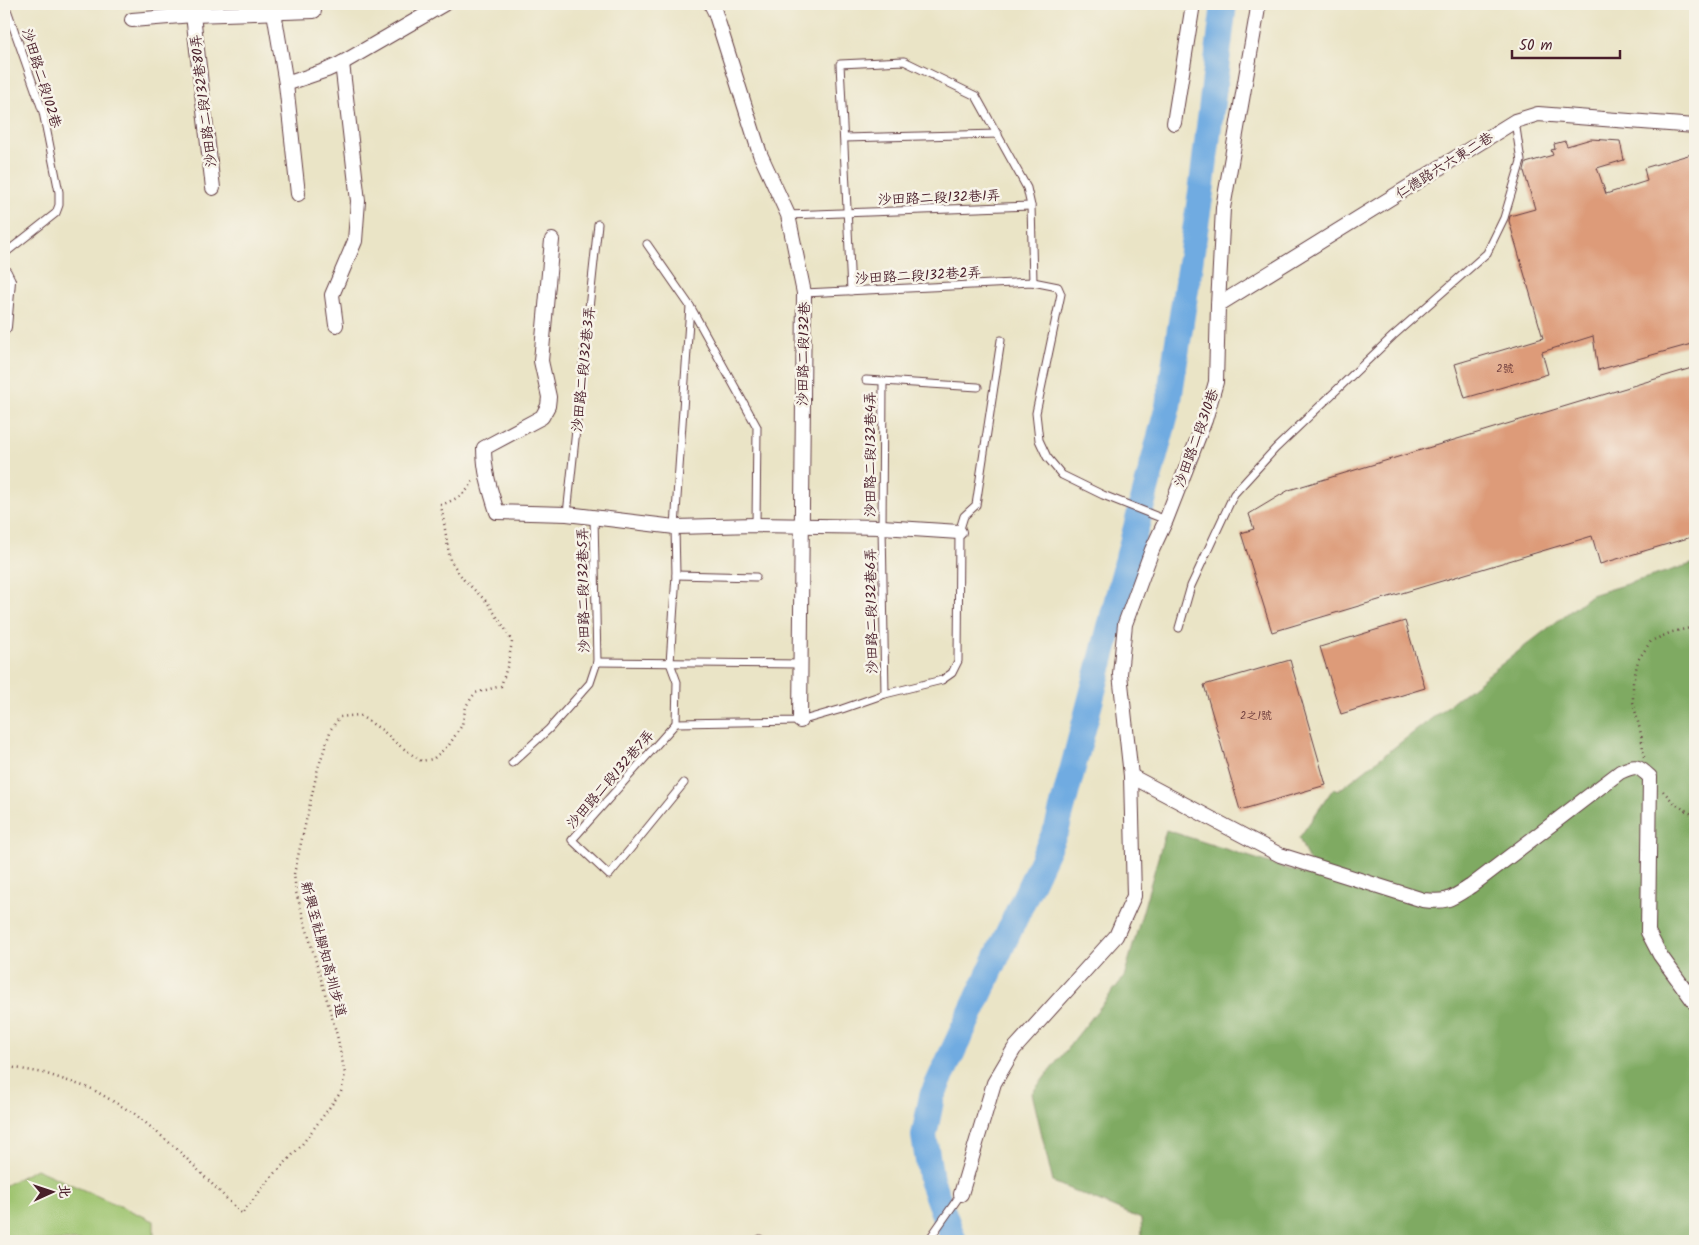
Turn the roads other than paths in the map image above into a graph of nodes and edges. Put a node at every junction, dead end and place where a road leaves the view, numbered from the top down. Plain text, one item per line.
1 (5, 4) edge
2 (444, 4) edge
3 (711, 4) edge
4 (1193, 4) edge
5 (1258, 4) edge
6 (314, 11) dead end
7 (274, 12) junction
8 (193, 15) junction
9 (132, 20) dead end
10 (342, 63) junction
11 (286, 84) junction
12 (1515, 121) junction
13 (1174, 124) dead end
14 (1695, 126) edge
15 (998, 134) junction
16 (844, 138) junction
17 (213, 188) dead end
18 (298, 194) dead end
19 (1031, 206) junction
20 (848, 212) junction
21 (788, 215) junction
22 (598, 224) dead end
23 (552, 240) dead end
24 (647, 244) dead end
25 (4, 254) edge
26 (4, 273) edge
27 (1033, 282) junction
28 (850, 291) junction
29 (804, 293) junction
30 (1218, 305) junction
31 (690, 306) junction
32 (336, 325) dead end
33 (4, 327) edge
34 (1001, 340) dead end
35 (866, 380) dead end
36 (883, 382) junction
37 (978, 387) dead end
38 (567, 514) junction
39 (594, 517) junction
40 (1166, 520) junction
41 (756, 525) junction
42 (674, 526) junction
43 (801, 527) junction
44 (882, 527) junction
45 (959, 532) junction
46 (676, 576) junction
47 (756, 577) dead end
48 (1179, 628) dead end
49 (596, 662) junction
50 (670, 663) junction
51 (801, 664) junction
52 (885, 694) junction
53 (800, 721) junction
54 (676, 723) junction
55 (512, 763) dead end
56 (1131, 776) junction
57 (684, 783) dead end
58 (1695, 1002) edge
59 (961, 1194) joint
60 (928, 1241) edge

1 - 25 lane, 沙田路二段102巷
2 - 10 street
3 - 21 street, 沙田路二段132巷
4 - 13 street
5 - 30 street, 沙田路二段310巷
6 - 7 street, 沙田路二段132巷80弄
7 - 8 street, 沙田路二段132巷80弄
7 - 11 street
8 - 9 street, 沙田路二段132巷80弄
8 - 17 street, 沙田路二段132巷80弄
10 - 11 street
10 - 32 street
11 - 18 street
12 - 14 street, 仁德路六六東二巷
12 - 30 street, 仁德路六六東二巷
12 - 48 lane
15 - 16 lane
15 - 16 lane
15 - 19 lane
16 - 20 lane
19 - 20 lane, 沙田路二段132巷1弄
19 - 27 lane
20 - 21 lane, 沙田路二段132巷1弄
20 - 28 lane
21 - 29 street, 沙田路二段132巷
22 - 38 lane, 沙田路二段132巷3弄
23 - 38 street
24 - 31 lane
26 - 33 street
27 - 28 lane, 沙田路二段132巷2弄
27 - 40 lane, 沙田路二段132巷2弄
28 - 29 lane, 沙田路二段132巷2弄
29 - 43 street, 沙田路二段132巷
30 - 40 street, 沙田路二段310巷
31 - 41 lane
31 - 42 lane
34 - 45 lane
35 - 36 lane, 沙田路二段132巷4弄
36 - 37 lane, 沙田路二段132巷4弄
36 - 44 lane, 沙田路二段132巷4弄
38 - 39 street
39 - 42 street
39 - 49 lane, 沙田路二段132巷5弄
40 - 56 street, 沙田路二段310巷
41 - 42 street
41 - 43 street
42 - 46 lane
43 - 44 street
43 - 51 street, 沙田路二段132巷
44 - 45 street
44 - 52 lane, 沙田路二段132巷6弄
45 - 52 lane, 沙田路二段132巷6弄
46 - 47 lane
46 - 50 lane
49 - 50 lane, 沙田路二段132巷5弄
49 - 55 lane, 沙田路二段132巷5弄
50 - 51 lane, 沙田路二段132巷5弄
50 - 54 lane
51 - 53 street, 沙田路二段132巷
52 - 53 lane, 沙田路二段132巷6弄
53 - 54 lane
54 - 57 lane, 沙田路二段132巷7弄
56 - 58 street
56 - 59 street, 沙田路二段310巷
59 - 60 lane

